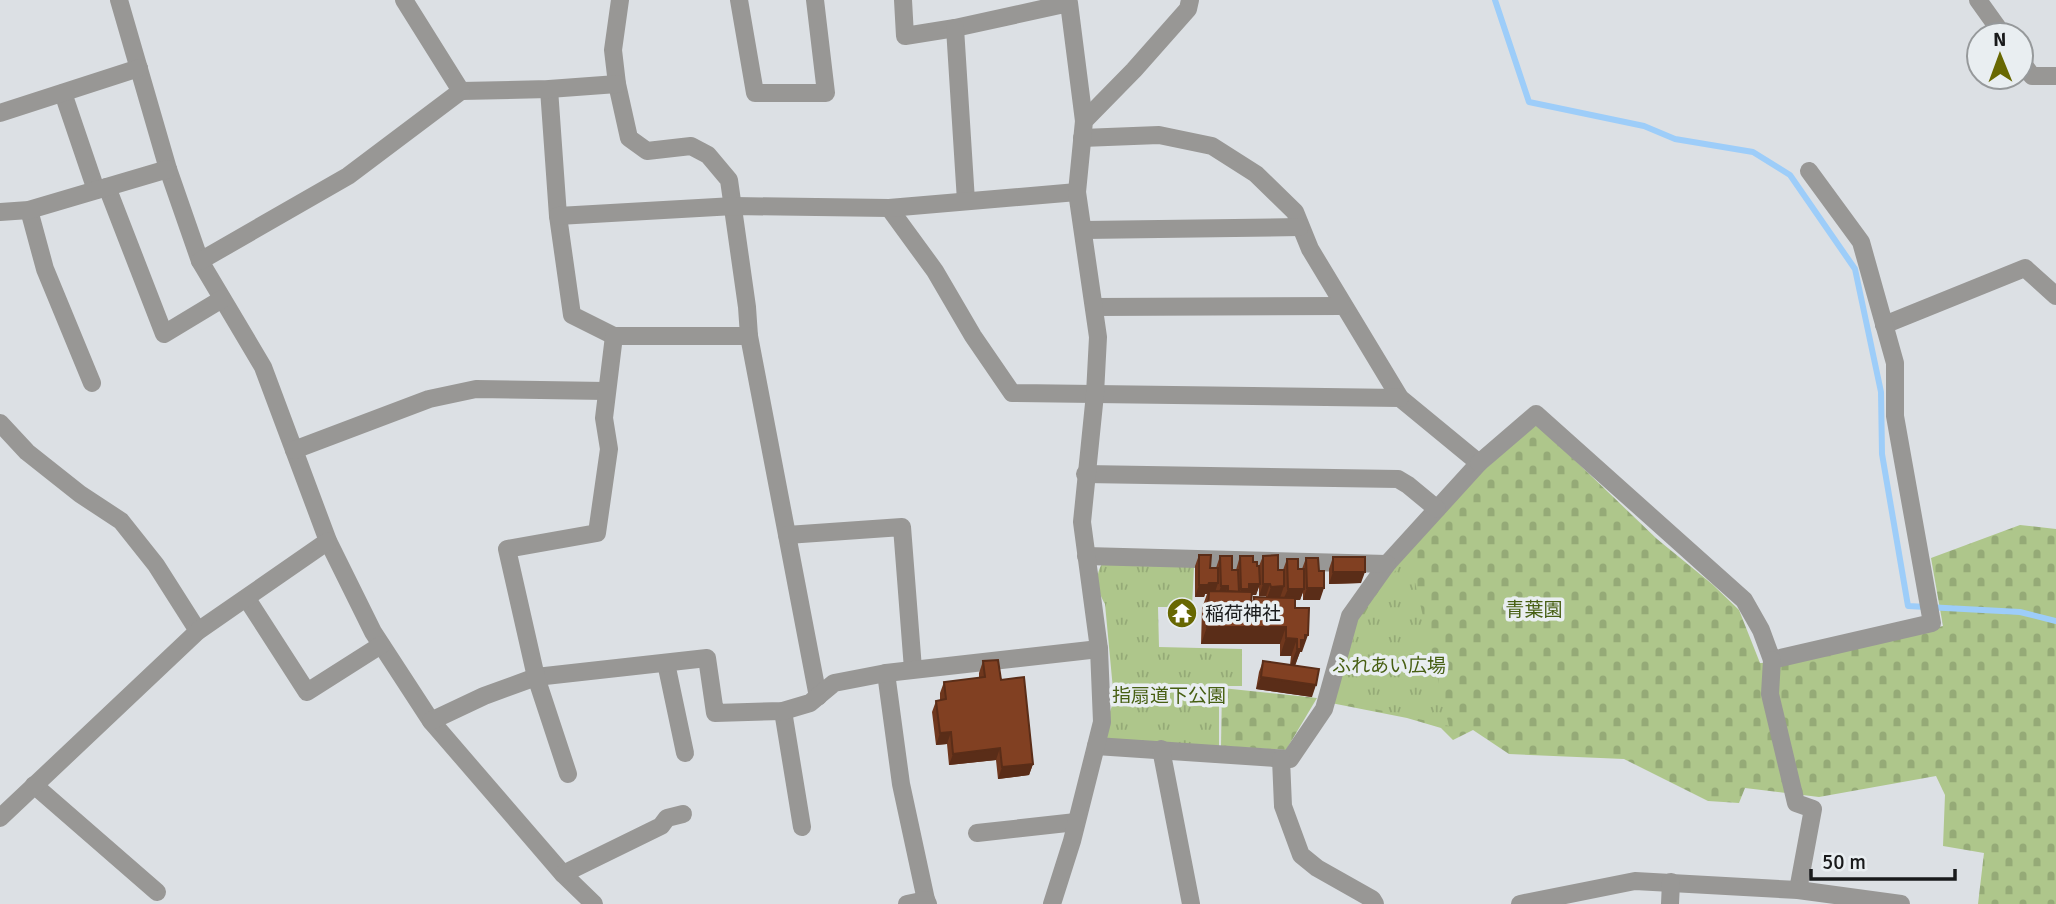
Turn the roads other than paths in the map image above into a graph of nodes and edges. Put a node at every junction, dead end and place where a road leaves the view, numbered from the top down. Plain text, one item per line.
1 (119, 0) edge
2 (404, 0) edge
3 (620, 0) edge
4 (739, 0) edge
5 (816, 0) edge
6 (903, 0) edge
7 (1190, 0) edge
8 (1978, 0) edge
9 (1069, 1) edge
10 (1993, 21) edge
11 (955, 28) junction
12 (139, 68) junction
13 (2035, 76) edge
14 (2056, 76) edge
15 (617, 84) junction
16 (549, 89) junction
17 (461, 91) junction
18 (63, 93) junction
19 (0, 113) edge
20 (1083, 130) junction
21 (167, 169) junction
22 (1809, 171) dead end
23 (101, 188) junction
24 (1077, 192) junction
25 (966, 201) junction
26 (734, 206) junction
27 (889, 208) junction
28 (29, 210) junction
29 (0, 211) edge
30 (558, 216) junction
31 (1300, 227) junction
32 (1083, 230) junction
33 (200, 261) junction
34 (2053, 287) edge
35 (222, 299) junction
36 (1342, 306) junction
37 (1094, 307) junction
38 (1884, 325) junction
39 (614, 336) junction
40 (749, 336) junction
41 (92, 383) dead end
42 (606, 391) junction
43 (1095, 394) junction
44 (1400, 398) junction
45 (0, 423) edge
46 (294, 450) junction
47 (1479, 463) junction
48 (1085, 474) junction
49 (1437, 509) junction
50 (787, 535) junction
51 (328, 541) junction
52 (1086, 556) junction
53 (1387, 564) junction
54 (247, 599) junction
55 (198, 631) junction
56 (381, 645) junction
57 (1099, 649) junction
58 (1772, 660) junction
59 (666, 663) junction
60 (912, 669) junction
61 (886, 673) junction
62 (536, 677) junction
63 (818, 697) junction
64 (783, 711) junction
65 (431, 721) junction
66 (1096, 746) junction
67 (1161, 749) junction
68 (685, 753) dead end
69 (1280, 759) junction
70 (568, 774) dead end
71 (34, 785) junction
72 (683, 814) dead end
73 (0, 818) edge
74 (1076, 822) junction
75 (802, 827) dead end
76 (976, 833) dead end
77 (563, 874) junction
78 (1671, 882) junction
79 (1798, 890) junction
80 (157, 892) dead end
81 (1756, 896) edge
82 (927, 902) edge
83 (1877, 902) edge
84 (594, 904) edge
85 (907, 904) edge
86 (1052, 904) edge
87 (1191, 904) edge
88 (1375, 904) edge
89 (1520, 904) edge
90 (1670, 904) edge
91 (1901, 904) edge

1 - 12 street
2 - 17 street
3 - 15 street
4 - 5 street
6 - 11 street
7 - 20 street
8 - 10 street
9 - 11 street
9 - 20 street
11 - 25 street
12 - 18 street
12 - 21 street
13 - 14 street
15 - 16 street
15 - 26 street
16 - 17 street
16 - 30 street
17 - 33 street
18 - 19 street
18 - 23 street
20 - 24 street
20 - 31 street
21 - 23 street
21 - 33 street
22 - 38 street
23 - 28 street
23 - 35 street
24 - 25 street
24 - 32 street
25 - 27 street
26 - 27 street
26 - 30 street
26 - 40 street
27 - 43 street
28 - 29 street
28 - 41 street
30 - 39 street
31 - 32 street
31 - 36 street
32 - 37 street
33 - 35 street
34 - 38 street
35 - 46 street
36 - 37 street
36 - 44 street
37 - 43 street
38 - 58 street
39 - 40 street
39 - 42 street
40 - 50 street
42 - 46 street
42 - 62 street
43 - 44 street
43 - 48 street
44 - 47 street
45 - 55 street
46 - 51 street
47 - 49 street
47 - 58 street
48 - 49 street
48 - 52 street
49 - 53 street
50 - 60 street
50 - 63 street
51 - 54 street
51 - 56 street
52 - 53 street
52 - 57 street
53 - 69 street
54 - 55 street
54 - 56 street
55 - 71 street
56 - 65 street
57 - 60 street
57 - 66 street
58 - 79 street
59 - 62 street
59 - 64 street
59 - 68 street
60 - 61 street
61 - 63 street
61 - 82 street
62 - 65 street
62 - 70 street
63 - 64 street
64 - 75 street
65 - 77 street
66 - 67 street
66 - 74 street
67 - 69 street
67 - 87 street
69 - 88 street
71 - 73 street
71 - 80 street
72 - 77 street
74 - 76 street
74 - 86 street
77 - 84 street
78 - 81 street
78 - 89 street
78 - 90 street
79 - 81 street
79 - 83 street
82 - 85 street
83 - 91 street

